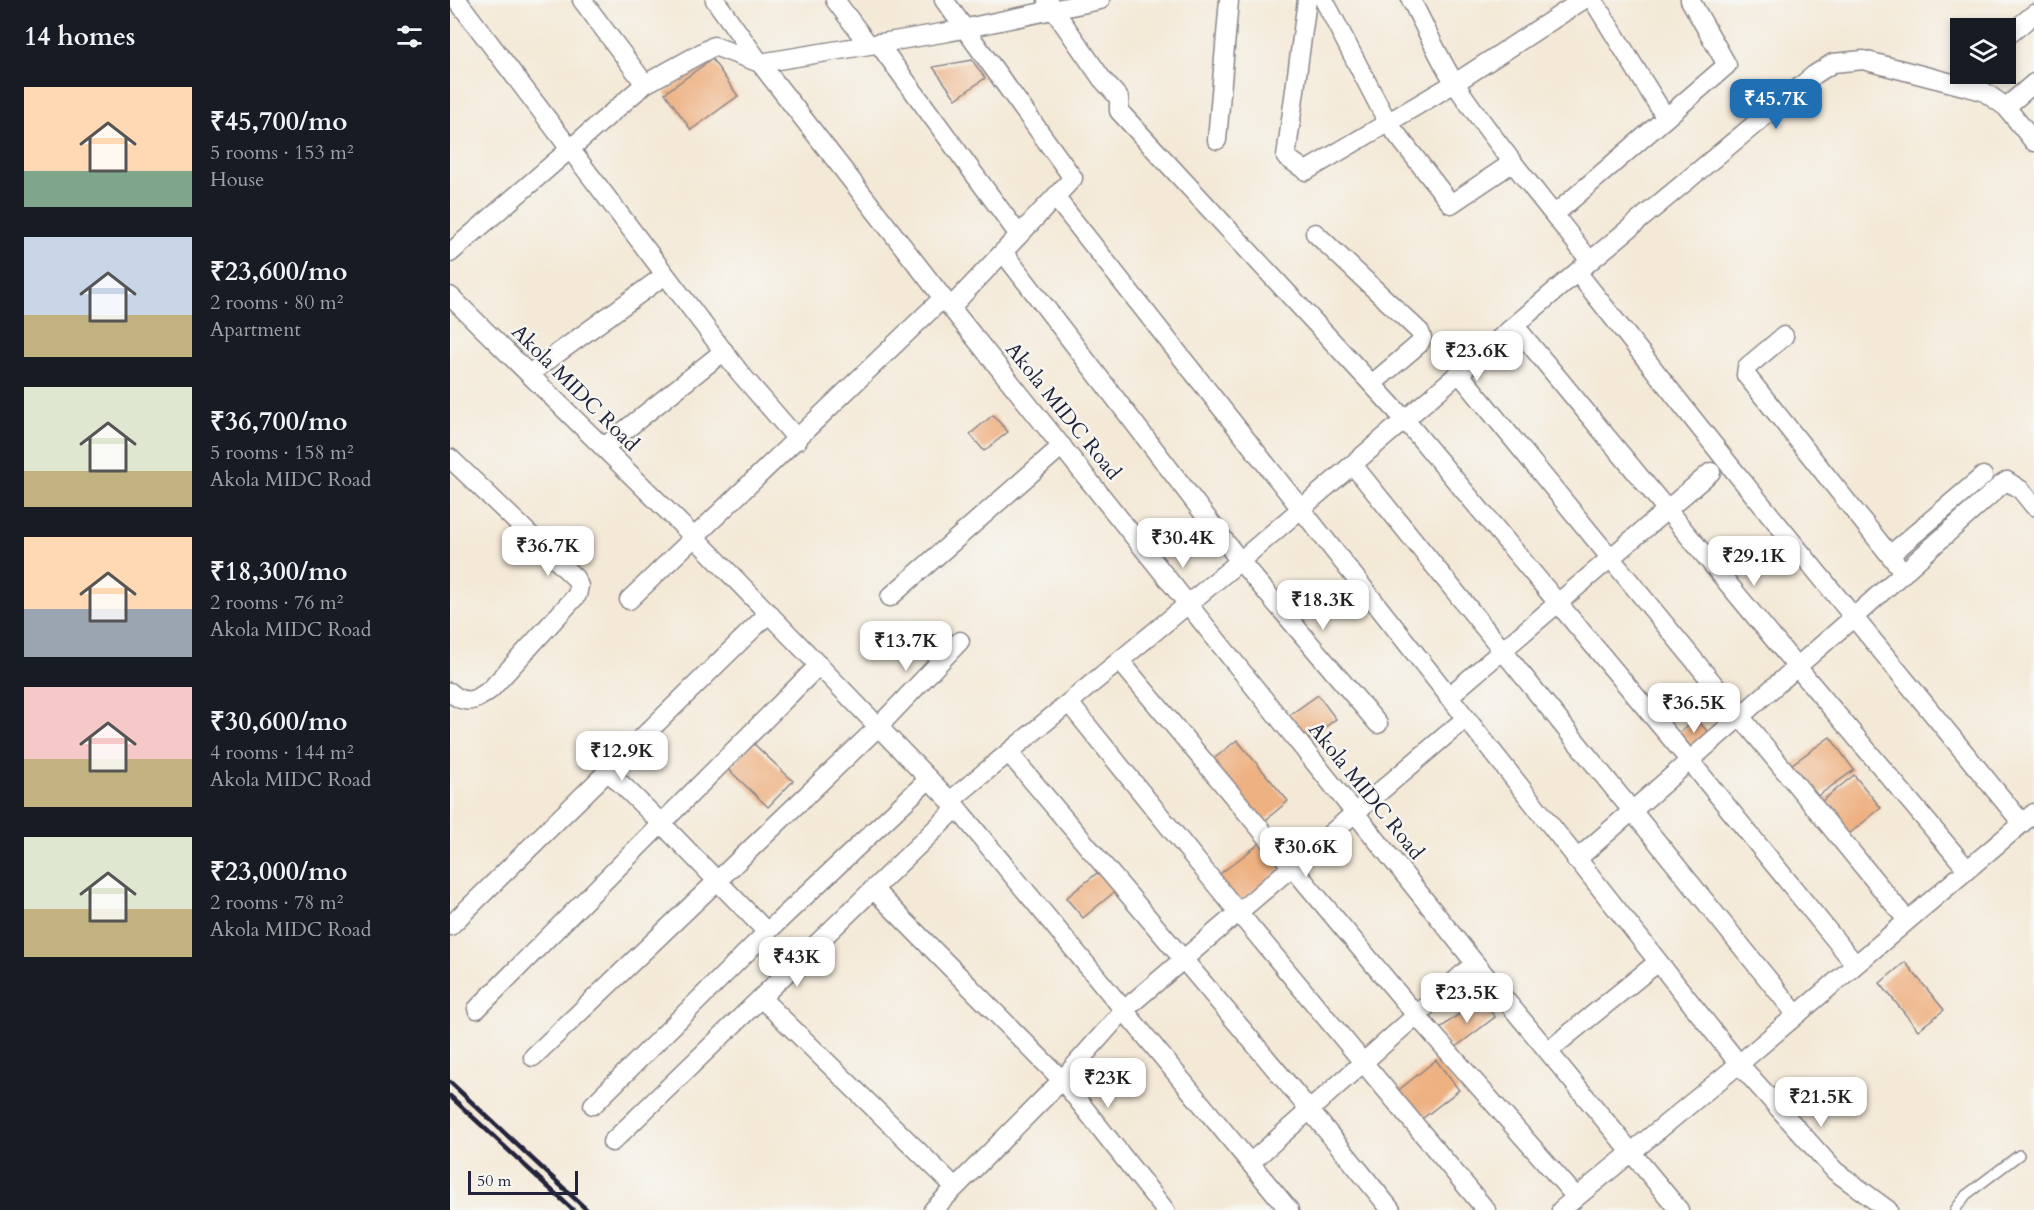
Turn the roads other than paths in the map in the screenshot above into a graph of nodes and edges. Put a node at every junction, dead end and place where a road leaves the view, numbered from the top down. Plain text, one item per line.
1 (457, 0) edge
2 (582, 0) edge
3 (715, 0) edge
4 (835, 0) edge
5 (944, 0) edge
6 (1100, 0) edge
7 (1228, 0) edge
8 (1307, 0) edge
9 (1324, 0) edge
10 (1411, 0) edge
11 (1583, 0) edge
12 (1593, 0) edge
13 (1690, 0) edge
14 (1051, 5) edge
15 (2034, 14) edge
16 (965, 28) junction
17 (2016, 28) edge
18 (873, 44) junction
19 (760, 63) junction
20 (1950, 75) edge
21 (1455, 83) junction
22 (2034, 83) edge
23 (645, 84) junction
24 (1969, 84) edge
25 (2006, 107) junction
26 (1666, 118) junction
27 (1388, 123) junction
28 (1217, 140) dead end
29 (2034, 142) edge
30 (569, 150) junction
31 (1512, 163) junction
32 (1055, 197) junction
33 (1555, 214) junction
34 (1315, 233) dead end
35 (1019, 235) junction
36 (1003, 252) junction
37 (450, 253) edge
38 (1583, 267) junction
39 (664, 275) junction
40 (450, 296) edge
41 (947, 302) junction
42 (1515, 326) junction
43 (1784, 336) dead end
44 (724, 351) junction
45 (529, 374) junction
46 (1459, 374) junction
47 (1372, 384) junction
48 (1405, 420) junction
49 (798, 440) junction
50 (1062, 446) junction
51 (604, 447) junction
52 (450, 458) edge
53 (1353, 465) junction
54 (1711, 472) dead end
55 (1983, 476) dead end
56 (2034, 506) edge
57 (1666, 509) junction
58 (1301, 510) junction
59 (693, 537) junction
60 (1890, 555) junction
61 (1610, 557) junction
62 (1240, 561) junction
63 (1904, 573) junction
64 (890, 597) dead end
65 (629, 600) dead end
66 (1557, 603) junction
67 (1188, 604) junction
68 (769, 613) junction
69 (1854, 617) junction
70 (960, 641) dead end
71 (1502, 650) junction
72 (1120, 661) junction
73 (819, 665) junction
74 (1797, 667) junction
75 (450, 692) edge
76 (1448, 697) junction
77 (1069, 703) junction
78 (1741, 716) junction
79 (1465, 718) junction
80 (1378, 724) dead end
81 (878, 727) junction
82 (1009, 753) junction
83 (1689, 761) junction
84 (608, 771) junction
85 (928, 779) junction
86 (953, 805) junction
87 (1355, 812) junction
88 (1632, 812) junction
89 (2028, 818) edge
90 (661, 823) junction
91 (1576, 860) junction
92 (1291, 867) junction
93 (1967, 869) junction
94 (718, 881) junction
95 (873, 889) junction
96 (1238, 912) junction
97 (1907, 920) junction
98 (450, 926) edge
99 (767, 932) junction
100 (1182, 960) junction
101 (1658, 962) junction
102 (1475, 963) junction
103 (1855, 964) junction
104 (761, 998) junction
105 (477, 1009) dead end
106 (1124, 1010) junction
107 (1796, 1014) junction
108 (1416, 1015) junction
109 (1548, 1051) junction
110 (533, 1057) dead end
111 (1363, 1061) junction
112 (1739, 1064) junction
113 (1062, 1080) junction
114 (593, 1106) dead end
115 (1310, 1109) junction
116 (612, 1142) dead end
117 (1633, 1152) junction
118 (2019, 1155) dead end
119 (1250, 1163) junction
120 (955, 1186) junction
121 (1576, 1197) junction
122 (933, 1210) edge
123 (1165, 1210) edge
124 (1289, 1210) edge
125 (1391, 1210) edge
126 (1486, 1210) edge
127 (1561, 1210) edge
128 (1679, 1210) edge
129 (1887, 1210) edge
130 (1955, 1210) edge

1 - 30 street
2 - 23 street
3 - 19 street, Akola MIDC Road
4 - 18 street
5 - 16 street
6 - 14 street
7 - 28 street
8 - 27 street
9 - 27 street
10 - 21 street
11 - 21 street
12 - 26 street
13 - 26 street
14 - 16 street
14 - 47 street
15 - 17 street
16 - 18 street
16 - 32 street
18 - 19 street
18 - 35 street
19 - 23 street
19 - 41 street, Akola MIDC Road
20 - 38 street
21 - 27 street
21 - 31 street
22 - 25 street
23 - 30 street
24 - 25 street
25 - 29 street
26 - 33 street
27 - 31 street
30 - 37 street
30 - 39 street
31 - 33 street
32 - 35 street
32 - 58 street
33 - 38 street
34 - 47 street
35 - 36 street
36 - 41 street
36 - 62 street
38 - 42 street
38 - 69 street
39 - 44 street
39 - 45 street
40 - 45 street, Akola MIDC Road
41 - 49 street
41 - 50 street, Akola MIDC Road
42 - 46 street
42 - 57 street
43 - 60 street
44 - 49 street
44 - 51 street
45 - 51 street, Akola MIDC Road
46 - 48 street
46 - 61 street
47 - 48 street
48 - 53 street
48 - 66 street
49 - 59 street
50 - 64 street
50 - 67 street, Akola MIDC Road
51 - 59 street, Akola MIDC Road
52 - 75 street
53 - 58 street
53 - 71 street
54 - 57 street
55 - 60 street
56 - 63 street
57 - 61 street
57 - 74 street
58 - 62 street
58 - 76 street
59 - 65 street
59 - 68 street, Akola MIDC Road
60 - 63 street
61 - 66 street
61 - 78 street
62 - 67 street
62 - 80 street
63 - 69 street
66 - 71 street
66 - 83 street
67 - 72 street
67 - 87 street, Akola MIDC Road
68 - 73 street, Akola MIDC Road
68 - 84 street
69 - 74 street
69 - 89 street
70 - 81 street
71 - 76 street
71 - 88 street
72 - 77 street
72 - 92 street
73 - 81 street, Akola MIDC Road
73 - 90 street
74 - 78 street
74 - 93 street
76 - 79 street
77 - 82 street
77 - 96 street
78 - 83 street
78 - 97 street
79 - 87 street
79 - 91 street
81 - 85 street, Akola MIDC Road
81 - 94 street
82 - 86 street
82 - 100 street
83 - 88 street
83 - 103 street
84 - 90 street
84 - 98 street
85 - 86 street, Akola MIDC Road
85 - 99 street
86 - 95 street
86 - 106 street, Akola MIDC Road
87 - 92 street
87 - 102 street, Akola MIDC Road
88 - 91 street
88 - 107 street
89 - 93 street
90 - 94 street
90 - 105 street
91 - 101 street
92 - 96 street
92 - 108 street
93 - 97 street
94 - 99 street
94 - 110 street
95 - 104 street
95 - 113 street
96 - 100 street
96 - 111 street
97 - 103 street
99 - 114 street
100 - 106 street
100 - 115 street
101 - 109 street
101 - 112 street
102 - 108 street
102 - 109 street, Akola MIDC Road
103 - 107 street
104 - 116 street
104 - 120 street
106 - 113 street
106 - 119 street, Akola MIDC Road
107 - 112 street
108 - 111 street
108 - 121 street
109 - 117 street, Akola MIDC Road
111 - 115 street
111 - 126 street
112 - 117 street
112 - 129 street
113 - 120 street
113 - 123 street
115 - 119 street
115 - 125 street
117 - 121 street
117 - 128 street, Akola MIDC Road
118 - 130 lane
119 - 124 street, Akola MIDC Road
120 - 122 street
121 - 127 street

